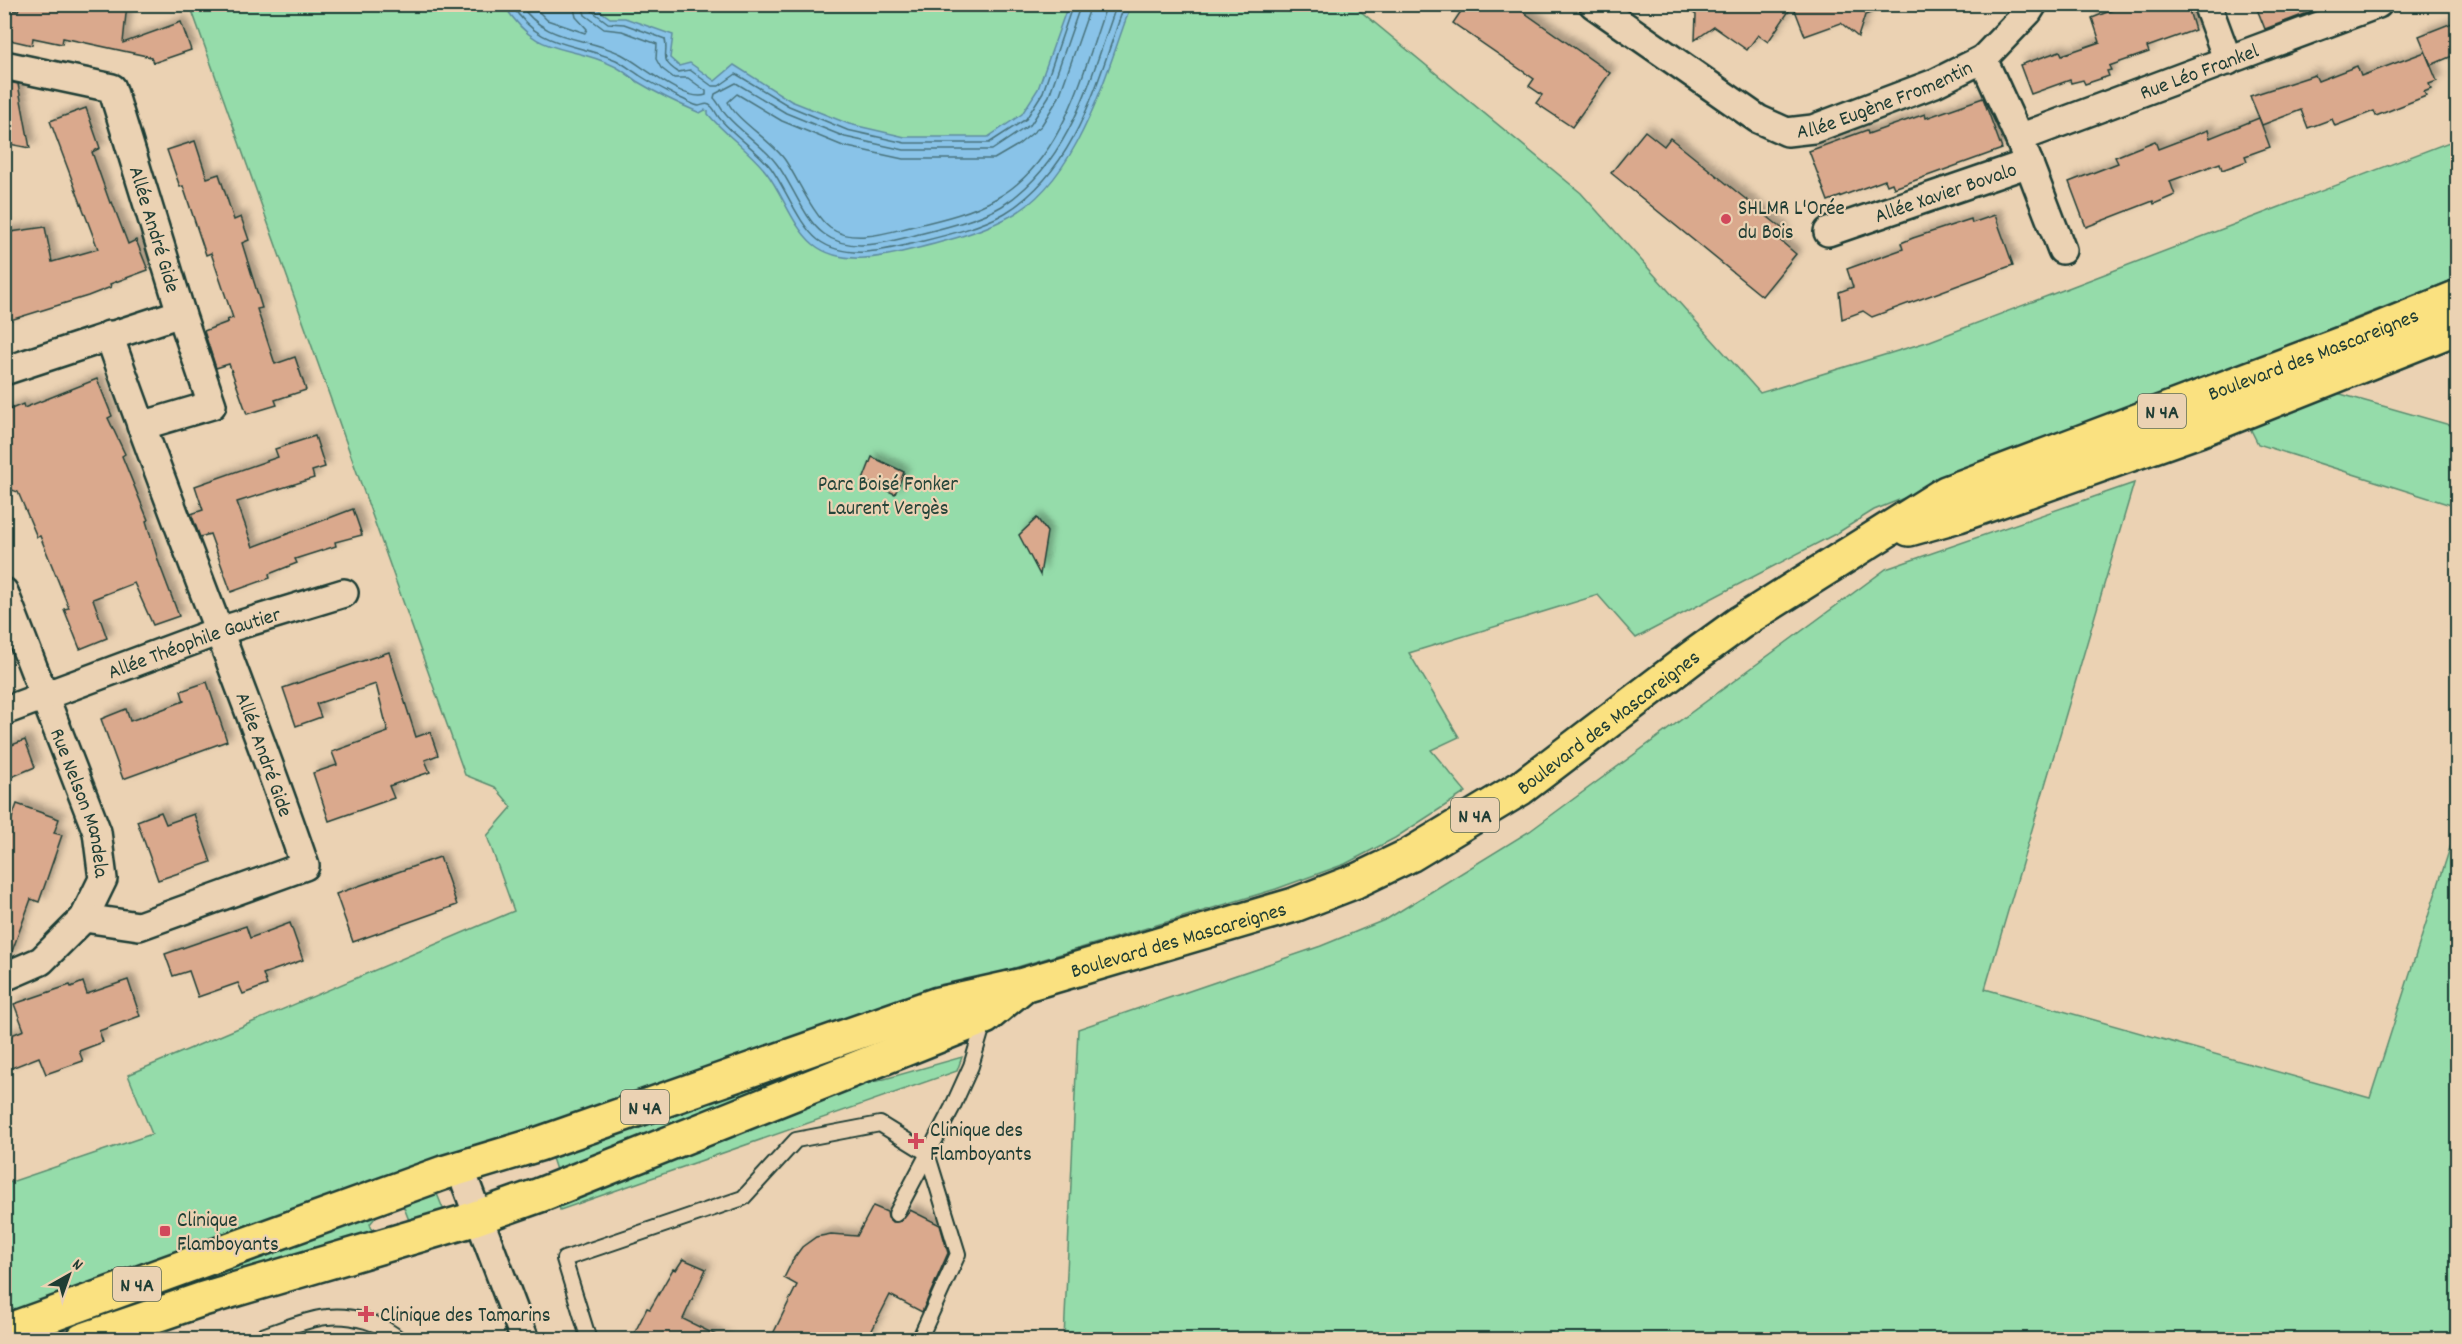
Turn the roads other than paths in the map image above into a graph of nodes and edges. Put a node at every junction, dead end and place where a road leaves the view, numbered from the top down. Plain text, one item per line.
1 (1593, 4) edge
2 (2032, 4) edge
3 (2207, 4) edge
4 (2378, 4) edge
5 (1983, 59) junction
6 (2228, 61) junction
7 (4, 64) edge
8 (2019, 138) junction
9 (2028, 163) junction
10 (1828, 232) dead end
11 (2062, 250) dead end
12 (2457, 297) edge
13 (181, 313) junction
14 (2457, 327) edge
15 (109, 335) junction
16 (4, 370) edge
17 (141, 426) junction
18 (1873, 540) junction
19 (4, 592) edge
20 (344, 593) dead end
21 (219, 631) junction
22 (45, 695) junction
23 (4, 711) edge
24 (84, 918) junction
25 (4, 977) edge
26 (1023, 985) junction
27 (985, 1017) junction
28 (927, 1153) junction
29 (451, 1171) junction
30 (896, 1214) dead end
31 (471, 1219) junction
32 (269, 1236) junction
33 (222, 1239) dead end
34 (4, 1332) edge
35 (83, 1340) edge
36 (251, 1340) edge
37 (400, 1340) edge
38 (506, 1340) edge
39 (525, 1340) edge
40 (589, 1340) edge
41 (919, 1340) edge

1 - 5 street, Allée Eugène Fromentin
2 - 5 street, Allée Eugène Fromentin
3 - 6 street
4 - 6 street, Rue Léo Frankel
5 - 8 street, Allée Xavier Bovalo
6 - 8 street, Rue Léo Frankel
7 - 13 street, Allée André Gide
8 - 9 street, Allée Xavier Bovalo
9 - 10 street, Allée Xavier Bovalo
9 - 11 street, Allée Xavier Bovalo
12 - 18 main road, Boulevard des Mascareignes / N 4A
13 - 15 street
13 - 17 street, Allée André Gide
14 - 18 main road, Boulevard des Mascareignes / N 4A
15 - 16 street
15 - 17 street, Allée André Gide
17 - 21 street, Allée André Gide
18 - 26 main road, Boulevard des Mascareignes / N 4A
19 - 22 street, Rue Nelson Mandela
20 - 21 street, Allée Théophile Gautier
21 - 22 street, Allée Théophile Gautier
21 - 24 street, Allée André Gide
22 - 23 street, Allée Théophile Gautier
22 - 24 street, Rue Nelson Mandela
24 - 25 street, Rue Nelson Mandela
26 - 27 main road, N 4A
26 - 29 main road, N 4A
27 - 28 lane
27 - 31 main road, N 4A
28 - 30 lane
28 - 40 lane
28 - 41 lane
29 - 31 street
29 - 32 main road, N 4A
31 - 35 main road, N 4A
31 - 38 street
31 - 39 street
32 - 33 lane
32 - 34 main road, N 4A
36 - 37 lane

